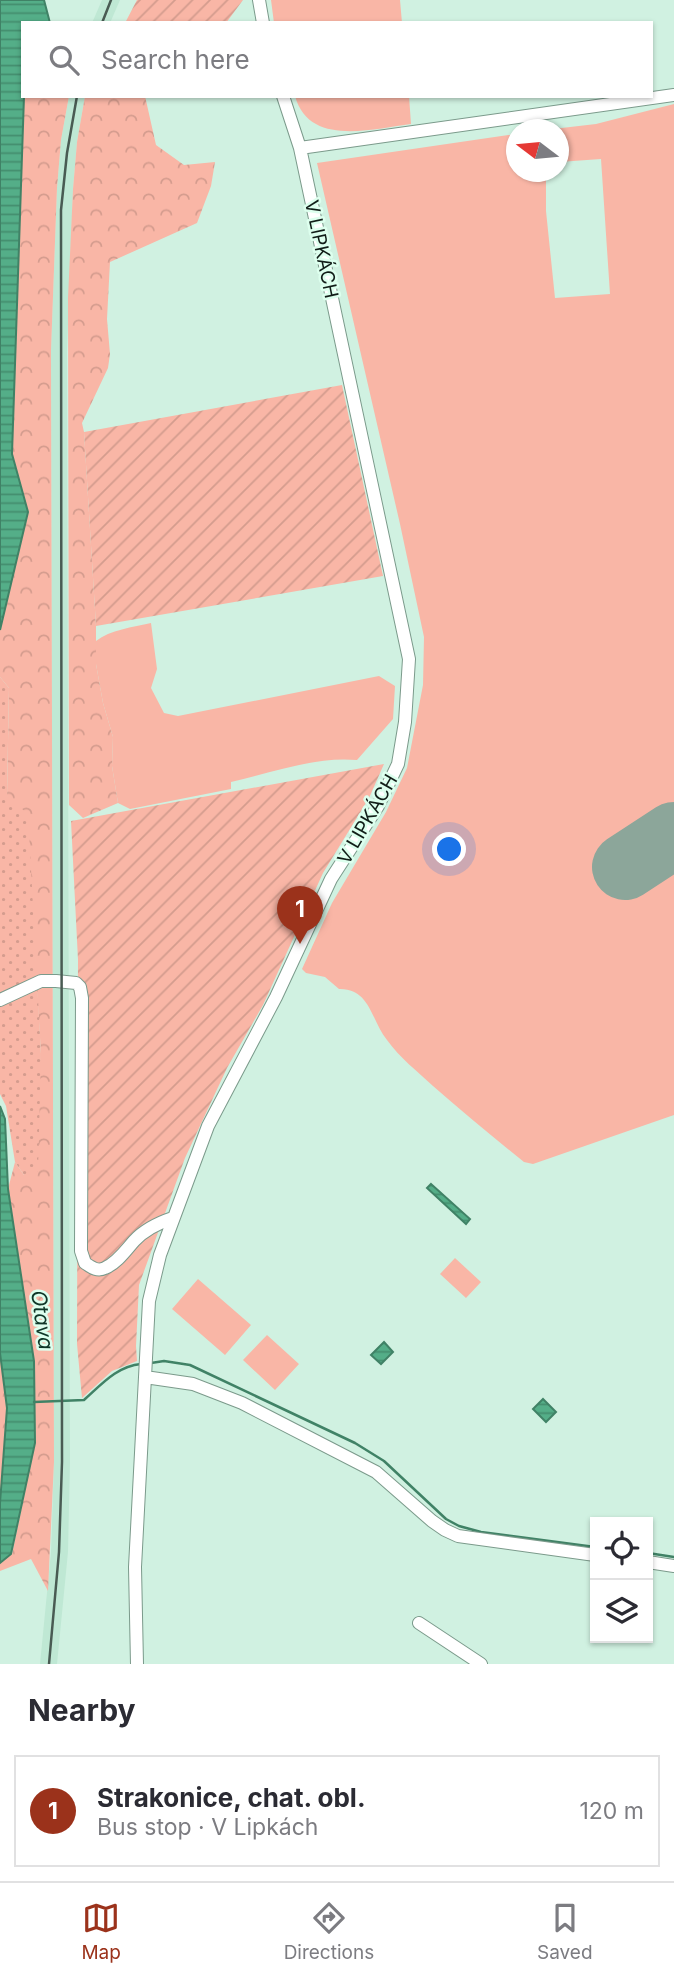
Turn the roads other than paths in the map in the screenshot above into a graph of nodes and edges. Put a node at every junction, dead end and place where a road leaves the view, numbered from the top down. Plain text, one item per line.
1 (259, 0) edge
2 (263, 21) edge
3 (674, 94) edge
4 (653, 97) edge
5 (284, 98) edge
6 (646, 98) edge
7 (300, 148) junction
8 (0, 1000) edge
9 (173, 1218) junction
10 (145, 1377) junction
11 (590, 1554) edge
12 (653, 1563) edge
13 (674, 1566) edge
14 (419, 1623) dead end
15 (137, 1664) edge
16 (481, 1664) edge

1 - 2 street
3 - 4 street
5 - 7 street, V LIPKÁCH
6 - 7 street
7 - 9 street, V LIPKÁCH
8 - 9 street
9 - 10 street, V LIPKÁCH
10 - 11 street
10 - 15 street, V LIPKÁCH
12 - 13 street
14 - 16 street

